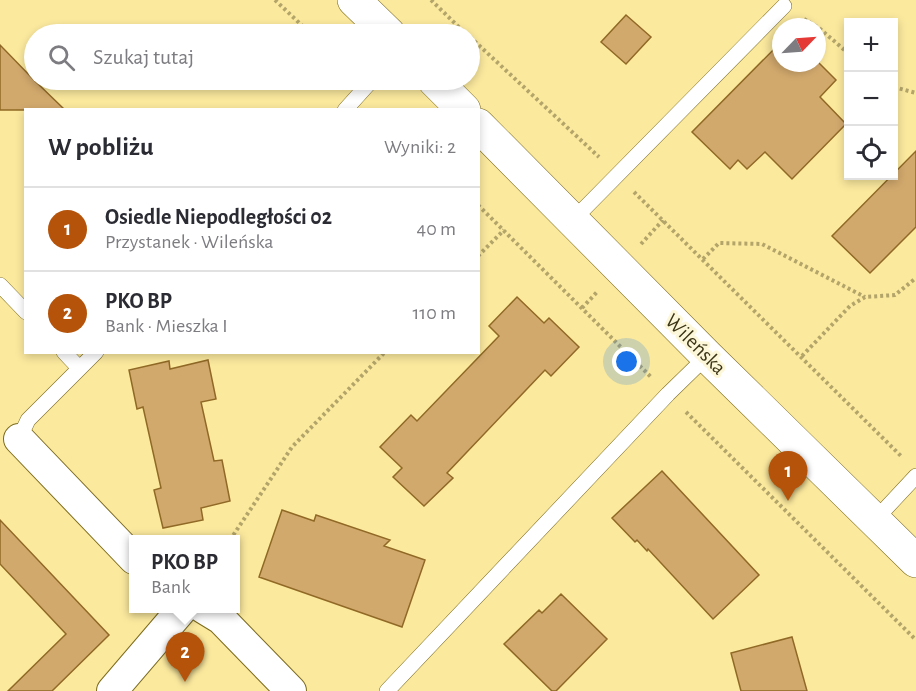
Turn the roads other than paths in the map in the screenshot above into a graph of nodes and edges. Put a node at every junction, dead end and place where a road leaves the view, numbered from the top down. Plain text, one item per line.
1 (354, 0) edge
2 (783, 6) road end
3 (379, 24) edge
4 (363, 90) edge
5 (444, 90) edge
6 (347, 108) edge
7 (462, 108) edge
8 (480, 127) edge
9 (573, 220) junction
10 (0, 285) edge
11 (24, 310) edge
12 (66, 354) edge
13 (94, 354) edge
14 (707, 356) junction
15 (79, 368) junction
16 (19, 439) joint
17 (916, 476) edge
18 (875, 520) junction
19 (129, 554) edge
20 (916, 561) edge
21 (180, 613) edge
22 (210, 613) edge
23 (112, 691) edge
24 (291, 691) edge
25 (387, 691) edge

1 - 3 street
2 - 9 lane
4 - 6 lane
5 - 7 street
8 - 9 street, Wileńska
9 - 14 street, Wileńska
10 - 11 lane
12 - 15 lane
13 - 15 lane
14 - 18 street, Wileńska
14 - 25 lane
15 - 16 lane
16 - 19 street
17 - 18 lane
18 - 20 street, Wileńska
21 - 23 street
22 - 24 street

